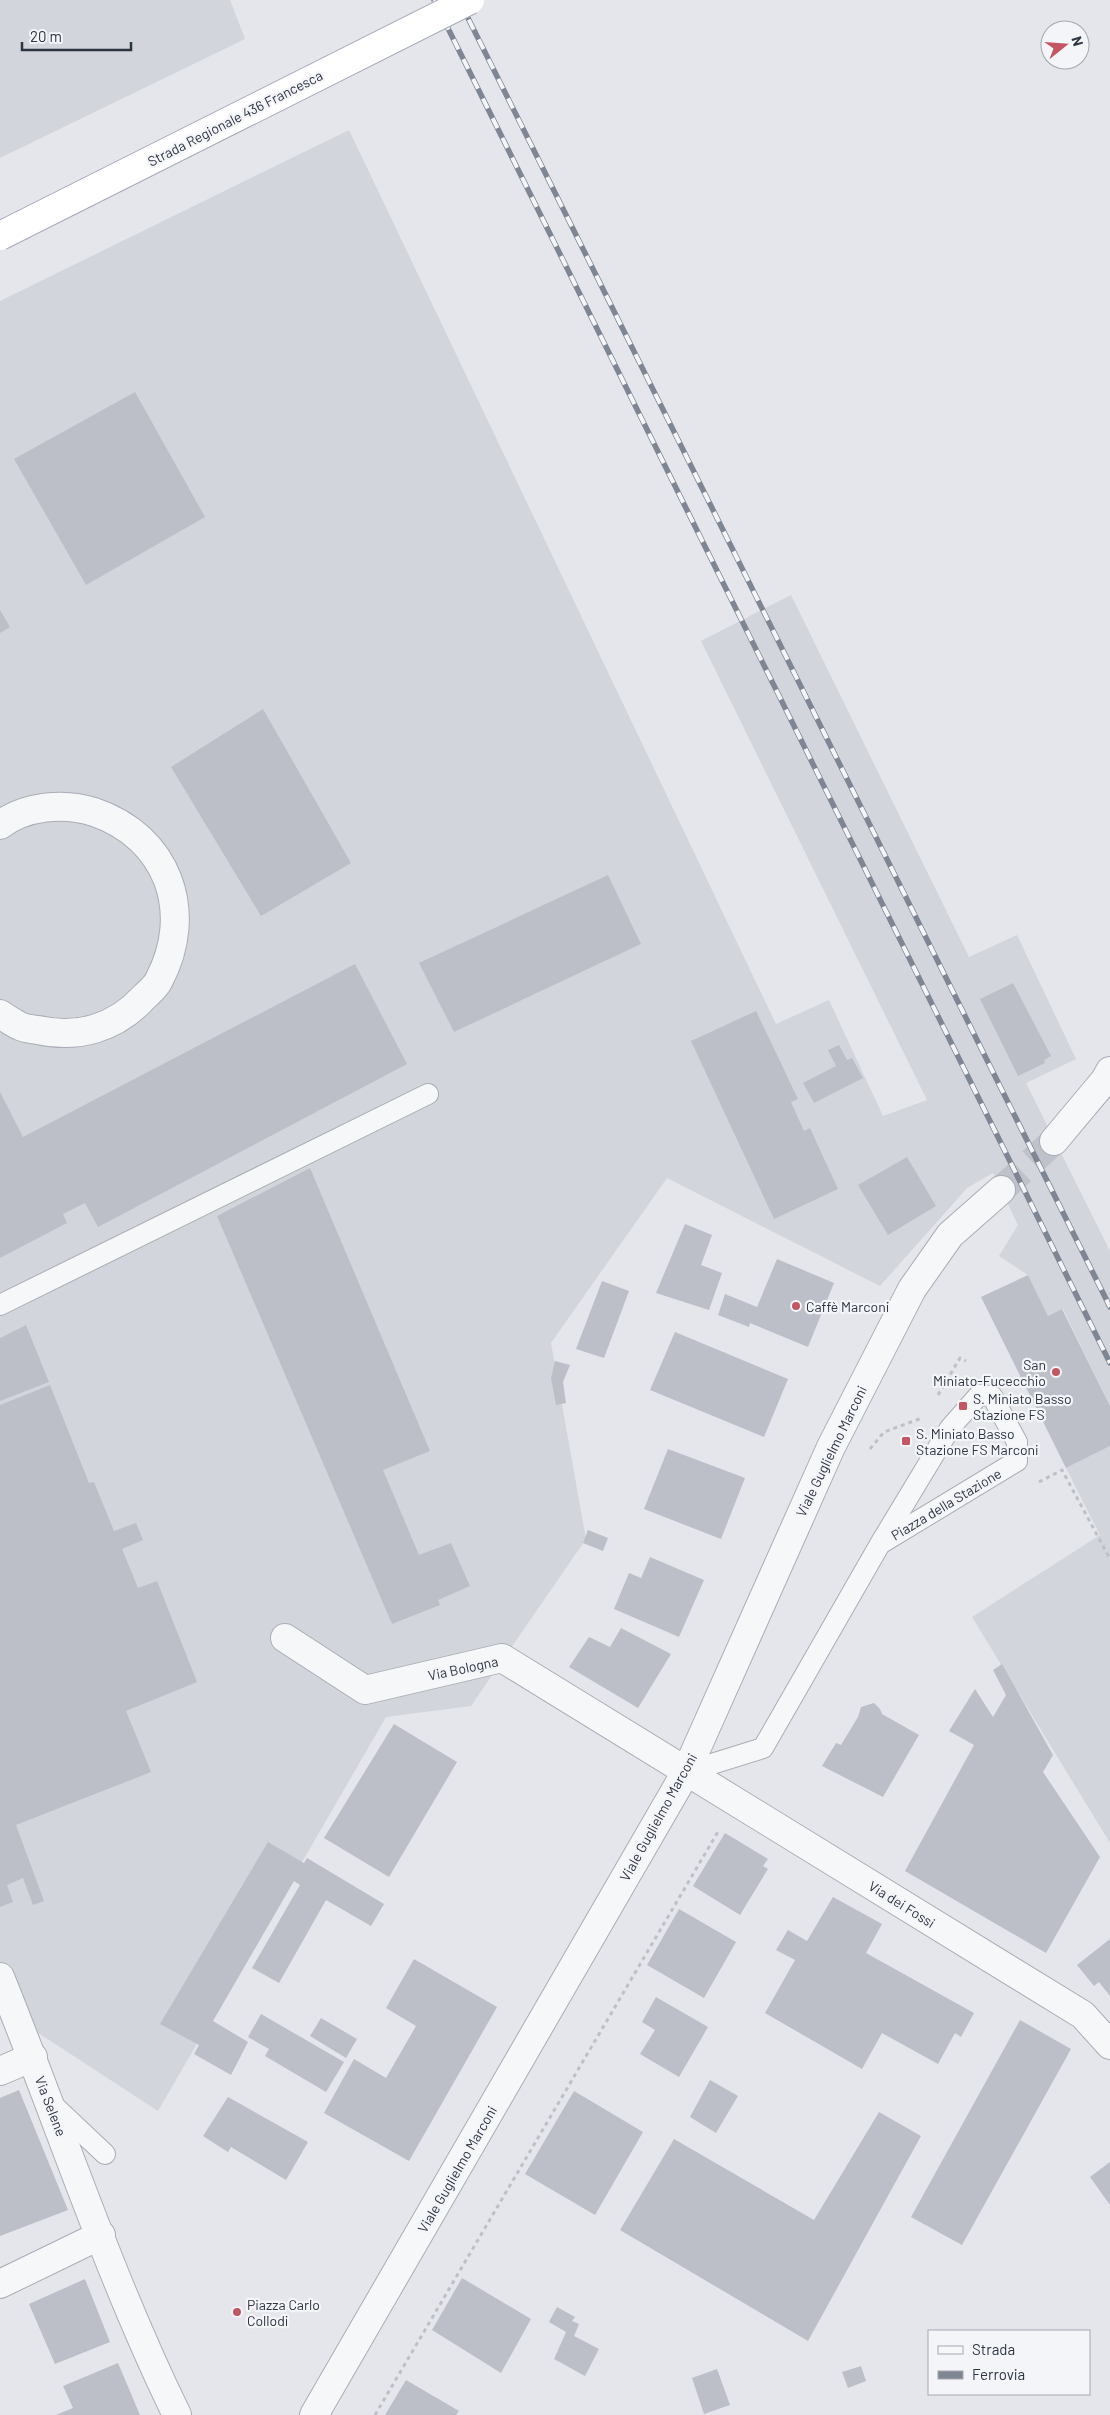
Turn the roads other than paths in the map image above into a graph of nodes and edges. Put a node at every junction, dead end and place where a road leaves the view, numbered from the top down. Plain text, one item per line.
1 (470, 0) edge
2 (0, 236) edge
3 (0, 826) edge
4 (0, 1014) edge
5 (1110, 1070) edge
6 (428, 1094) dead end
7 (1054, 1141) tunnel mouth
8 (1001, 1190) tunnel mouth
9 (0, 1305) edge
10 (880, 1544) junction
11 (285, 1638) dead end
12 (686, 1772) junction
13 (0, 1977) edge
14 (1110, 2045) edge
15 (33, 2057) junction
16 (0, 2071) edge
17 (50, 2103) junction
18 (105, 2154) dead end
19 (101, 2235) junction
20 (0, 2284) edge
21 (177, 2415) edge
22 (314, 2415) edge

1 - 2 main road, Strada Regionale 436 Francesca, bridge
3 - 4 street
5 - 7 street
6 - 9 lane
8 - 12 street, Viale Guglielmo Marconi
10 - 10 lane, Piazza della Stazione
10 - 12 lane, Piazza della Stazione
11 - 12 street, Via Bologna
12 - 14 street, Via dei Fossi
12 - 22 street, Viale Guglielmo Marconi
13 - 15 street, Via Selene
15 - 16 street
15 - 17 street, Via Selene
17 - 18 lane
17 - 19 street, Via Selene
19 - 20 street
19 - 21 street, Via Selene

